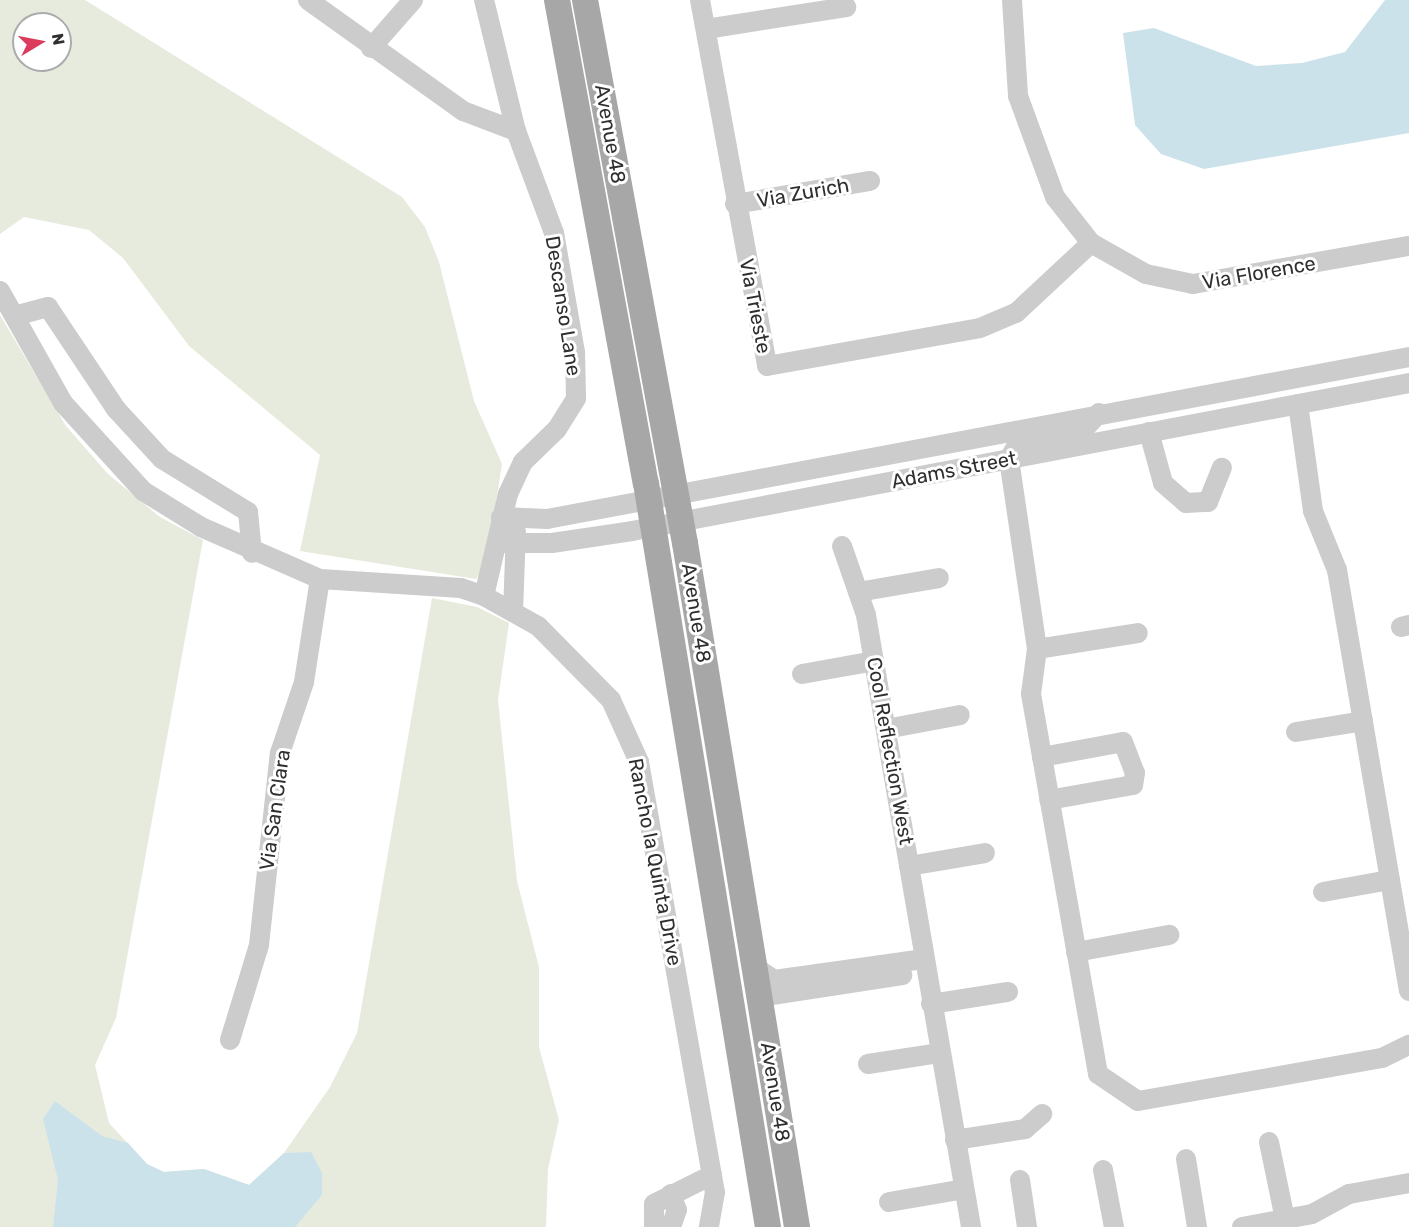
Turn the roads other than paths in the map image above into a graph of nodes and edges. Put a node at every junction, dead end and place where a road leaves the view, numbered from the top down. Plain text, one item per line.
1 (308, 0) edge
2 (413, 0) edge
3 (484, 0) edge
4 (557, 0) edge
5 (585, 0) edge
6 (700, 0) edge
7 (1012, 0) edge
8 (846, 7) dead end
9 (706, 29) junction
10 (371, 48) junction
11 (516, 131) junction
12 (870, 181) dead end
13 (735, 204) junction
14 (1092, 243) junction
15 (1409, 246) edge
16 (0, 291) edge
17 (18, 315) junction
18 (1409, 357) edge
19 (1409, 383) edge
20 (1299, 404) junction
21 (1099, 413) junction
22 (1149, 432) junction
23 (1009, 459) junction
24 (1222, 468) dead end
25 (676, 493) junction
26 (648, 499) junction
27 (508, 518) junction
28 (681, 521) junction
29 (653, 527) junction
30 (497, 543) junction
31 (517, 543) junction
32 (842, 546) dead end
33 (252, 553) junction
34 (939, 578) dead end
35 (320, 579) junction
36 (858, 592) junction
37 (484, 596) junction
38 (513, 612) junction
39 (1138, 633) dead end
40 (1037, 649) junction
41 (874, 661) junction
42 (802, 674) dead end
43 (960, 715) dead end
44 (1363, 721) junction
45 (886, 729) junction
46 (1296, 732) dead end
47 (1042, 757) junction
48 (1049, 800) junction
49 (703, 832) junction
50 (985, 853) dead end
51 (909, 866) junction
52 (1390, 880) junction
53 (1323, 892) dead end
54 (1169, 935) dead end
55 (1076, 952) junction
56 (924, 965) junction
57 (754, 966) junction
58 (1409, 991) edge
59 (1008, 992) dead end
60 (759, 998) junction
61 (931, 1004) junction
62 (230, 1040) dead end
63 (1409, 1045) edge
64 (939, 1053) junction
65 (868, 1064) dead end
66 (1042, 1114) dead end
67 (955, 1140) junction
68 (1269, 1142) dead end
69 (1186, 1159) dead end
70 (1103, 1170) dead end
71 (712, 1175) junction
72 (1020, 1180) dead end
73 (1409, 1184) edge
74 (964, 1189) junction
75 (671, 1194) junction
76 (889, 1202) dead end
77 (1284, 1220) junction
78 (1253, 1226) edge
79 (654, 1227) edge
80 (671, 1227) edge
81 (709, 1227) edge
82 (768, 1227) edge
83 (797, 1227) edge
84 (971, 1227) edge
85 (1027, 1227) edge
86 (1114, 1227) edge
87 (1197, 1227) edge

1 - 10 street
2 - 10 street
3 - 11 street, Descanso Lane
4 - 26 main road, Avenue 48
5 - 25 main road, Avenue 48
6 - 9 street, Via Trieste
7 - 14 street, Via Florence
8 - 9 street
9 - 13 street, Via Trieste
10 - 11 street
11 - 27 street, Descanso Lane
12 - 13 street, Via Zurich
13 - 14 street, Via Trieste
14 - 15 street, Via Florence
16 - 17 street, Rancho la Quinta Drive
17 - 33 street, Rancho la Quinta Drive
17 - 33 street
18 - 21 street, Adams Street
19 - 20 street, Adams Street
20 - 22 street, Adams Street
20 - 44 street
21 - 23 street
21 - 25 street, Adams Street
22 - 23 street, Adams Street
22 - 24 street
23 - 28 street, Adams Street
23 - 40 street
25 - 26 street, Adams Street
25 - 28 main road, Avenue 48
26 - 27 street, Adams Street
26 - 29 main road, Avenue 48
27 - 30 street
27 - 31 street
28 - 29 street, Adams Street
28 - 57 main road, Avenue 48
29 - 31 street, Adams Street
29 - 49 main road, Avenue 48
30 - 31 street, Adams Street
30 - 37 street
31 - 38 street
32 - 36 street, Cool Reflection West
33 - 35 street, Rancho la Quinta Drive
34 - 36 street
35 - 37 street, Rancho la Quinta Drive
35 - 62 street, Via San Clara
36 - 41 street, Cool Reflection West
37 - 38 street, Rancho la Quinta Drive
38 - 71 street, Rancho la Quinta Drive
39 - 40 street
40 - 47 street
41 - 42 street
41 - 45 street, Cool Reflection West
43 - 45 street
44 - 46 street
44 - 52 street
45 - 51 street, Cool Reflection West
47 - 48 street
47 - 48 street
48 - 55 street
49 - 60 main road
49 - 82 main road, Avenue 48
50 - 51 street
51 - 56 street, Cool Reflection West
52 - 53 street
52 - 58 street
54 - 55 street
55 - 63 street
56 - 57 street
56 - 60 street
56 - 61 street, Cool Reflection West
57 - 60 main road, Avenue 48
59 - 61 street
60 - 83 main road, Avenue 48
61 - 64 street, Cool Reflection West
64 - 65 street
64 - 67 street, Cool Reflection West
66 - 67 street
67 - 74 street, Cool Reflection West
68 - 77 street
69 - 87 street
70 - 86 street
71 - 75 street
71 - 81 street, Rancho la Quinta Drive
72 - 85 street
73 - 77 street
74 - 76 street
74 - 84 street, Cool Reflection West
75 - 79 street
75 - 80 street
77 - 78 street

